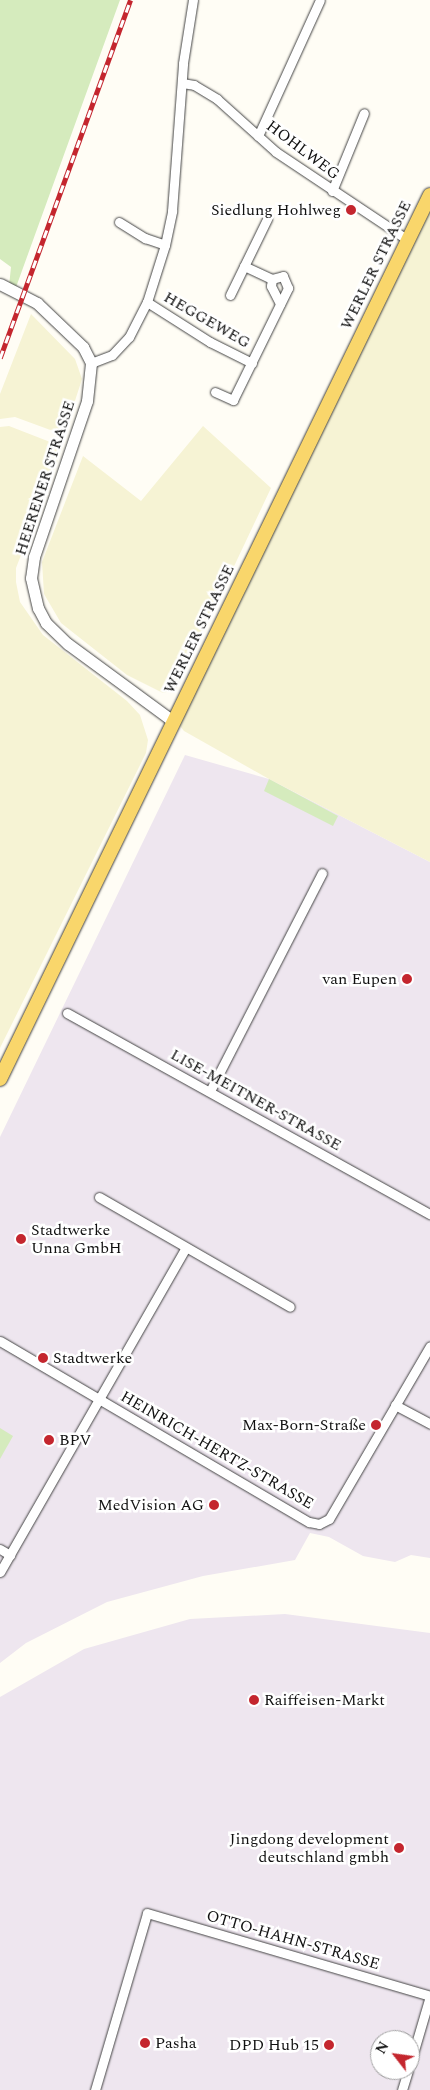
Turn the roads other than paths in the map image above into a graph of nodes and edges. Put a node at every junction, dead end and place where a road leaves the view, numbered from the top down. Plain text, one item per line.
1 (193, 0) edge
2 (320, 0) edge
3 (182, 83) junction
4 (364, 113) dead end
5 (258, 136) junction
6 (332, 191) junction
7 (430, 195) edge
8 (267, 219) dead end
9 (119, 222) dead end
10 (408, 240) junction
11 (165, 245) junction
12 (244, 266) junction
13 (272, 279) junction
14 (0, 284) edge
15 (230, 295) dead end
16 (147, 302) junction
17 (280, 304) junction
18 (91, 363) junction
19 (252, 363) junction
20 (215, 392) dead end
21 (174, 721) junction
22 (322, 873) dead end
23 (68, 1013) dead end
24 (0, 1079) edge
25 (210, 1091) junction
26 (99, 1197) dead end
27 (430, 1214) edge
28 (186, 1247) junction
29 (290, 1306) dead end
30 (0, 1340) edge
31 (430, 1346) edge
32 (100, 1400) junction
33 (395, 1405) junction
34 (430, 1424) edge
35 (0, 1549) edge
36 (10, 1554) junction
37 (0, 1572) edge
38 (430, 1996) edge
39 (420, 2030) edge
40 (95, 2090) edge

1 - 3 street
2 - 5 street
3 - 5 street, HOHLWEG
3 - 11 street
4 - 6 street
5 - 6 street, HOHLWEG
6 - 10 street, HOHLWEG
7 - 10 main road, WERLER STRASSE
8 - 12 street, HEGGEWEG
9 - 11 street
10 - 21 main road, WERLER STRASSE
11 - 16 street
12 - 13 street, HEGGEWEG
12 - 15 street, HEGGEWEG
13 - 17 street
13 - 17 street, HEGGEWEG
14 - 18 street
16 - 18 street
16 - 19 street, HEGGEWEG
17 - 19 street, HEGGEWEG
18 - 21 street, HEERENER STRASSE
19 - 20 street, HEGGEWEG
21 - 24 main road, WERLER STRASSE
22 - 25 street
23 - 25 street, LISE-MEITNER-STRASSE
25 - 27 street, LISE-MEITNER-STRASSE
26 - 28 street
28 - 29 street
28 - 32 street, HEINRICH-HERTZ-STRASSE
30 - 32 street, HEINRICH-HERTZ-STRASSE
31 - 33 street
32 - 33 street, HEINRICH-HERTZ-STRASSE
32 - 36 street
33 - 34 street
35 - 36 street
36 - 37 street
38 - 39 street
38 - 40 street, OTTO-HAHN-STRASSE

